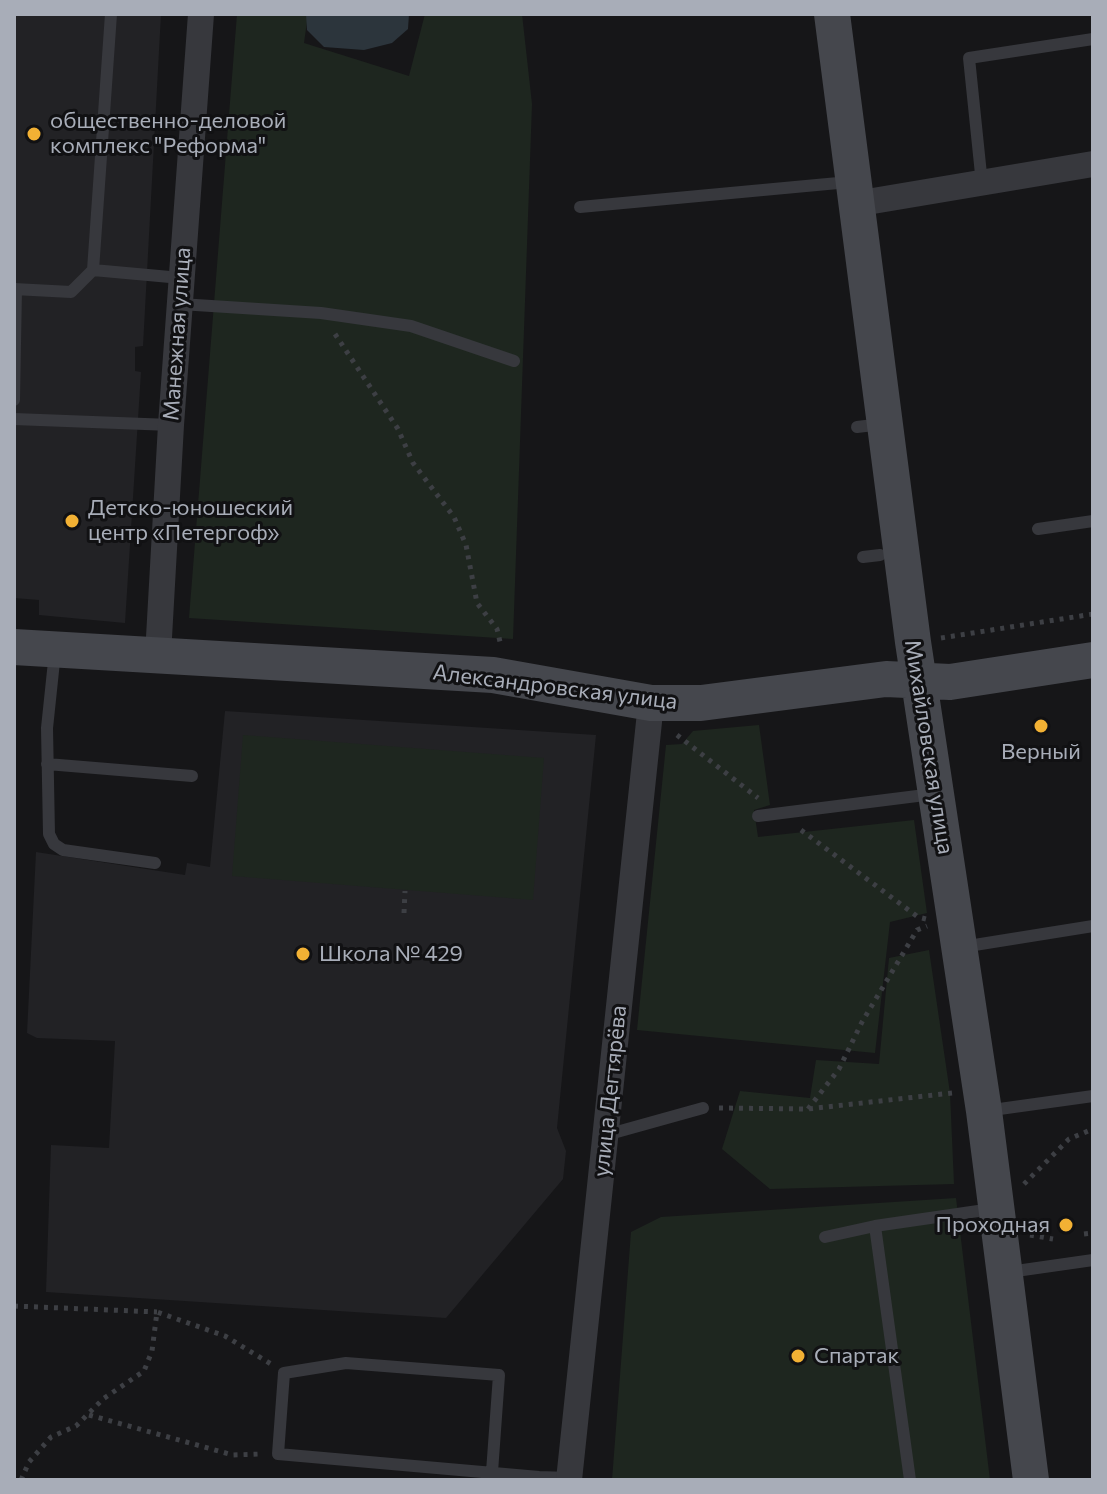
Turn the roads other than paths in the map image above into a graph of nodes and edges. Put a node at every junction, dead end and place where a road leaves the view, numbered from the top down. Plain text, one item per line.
1 (111, 14) edge
2 (201, 14) edge
3 (832, 14) edge
4 (1093, 39) edge
5 (1093, 164) edge
6 (982, 184) junction
7 (854, 193) junction
8 (580, 207) dead end
9 (93, 270) junction
10 (15, 289) edge
11 (180, 291) junction
12 (514, 361) dead end
13 (14, 400) edge
14 (14, 419) edge
15 (171, 425) junction
16 (1093, 521) edge
17 (1038, 529) dead end
18 (880, 555) dead end
19 (863, 557) dead end
20 (14, 647) edge
21 (55, 649) junction
22 (158, 655) junction
23 (1093, 660) edge
24 (919, 680) junction
25 (651, 703) junction
26 (47, 764) junction
27 (192, 776) dead end
28 (936, 793) junction
29 (758, 816) dead end
30 (155, 863) dead end
31 (1093, 926) edge
32 (959, 947) junction
33 (1093, 1096) edge
34 (973, 1102) junction
35 (703, 1108) road end
36 (605, 1135) junction
37 (978, 1211) dead end
38 (875, 1226) junction
39 (825, 1237) dead end
40 (1093, 1260) edge
41 (1006, 1272) junction
42 (492, 1472) junction
43 (569, 1479) edge
44 (910, 1480) edge
45 (1031, 1480) edge

1 - 9 lane
2 - 11 street, Манежная улица
3 - 7 street, Михайловская улица
4 - 6 lane
5 - 6 street
6 - 7 street
7 - 8 lane
7 - 24 street, Михайловская улица
9 - 10 lane
9 - 11 lane
10 - 13 lane
11 - 12 lane
11 - 15 street, Манежная улица
14 - 15 lane
15 - 22 street, Манежная улица
16 - 17 lane
18 - 19 lane
20 - 21 street, Александровская улица
21 - 22 street, Александровская улица
21 - 26 lane
22 - 25 street, Александровская улица
23 - 24 street, Александровская улица
24 - 25 street, Александровская улица
24 - 28 street, Михайловская улица
25 - 36 street, улица Дегтярёва
26 - 27 lane
26 - 30 lane
28 - 29 lane
28 - 32 street, Михайловская улица
31 - 32 lane
32 - 34 street, Михайловская улица
33 - 34 lane
34 - 41 street, Михайловская улица
35 - 36 lane
36 - 43 street, улица Дегтярёва
37 - 38 lane
38 - 39 lane
38 - 44 lane
40 - 41 lane
41 - 45 street, Михайловская улица
42 - 42 lane
42 - 43 lane

